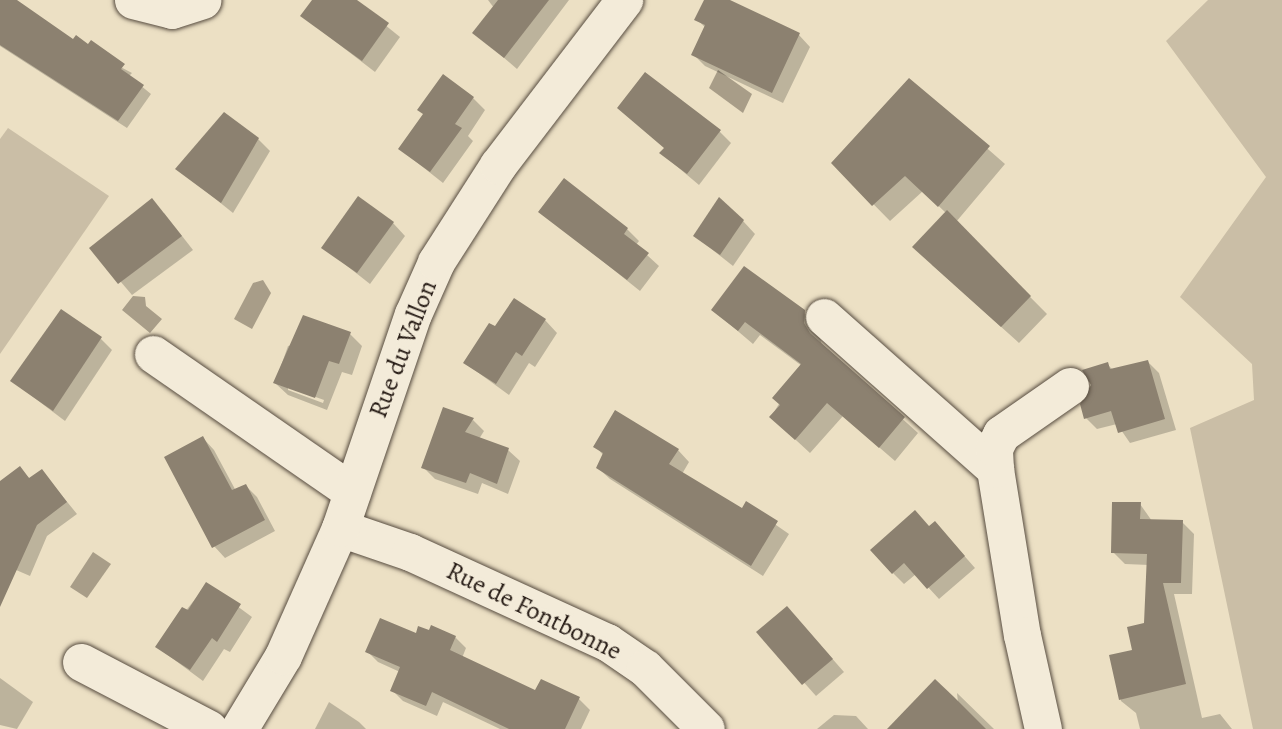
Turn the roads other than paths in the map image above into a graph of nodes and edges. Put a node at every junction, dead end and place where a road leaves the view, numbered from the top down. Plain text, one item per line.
1 (133, 0) edge
2 (202, 0) edge
3 (624, 0) edge
4 (824, 317) dead end
5 (153, 355) dead end
6 (1069, 386) dead end
7 (995, 469) junction
8 (352, 492) junction
9 (340, 528) junction
10 (81, 662) dead end
11 (209, 729) edge
12 (239, 729) edge
13 (706, 729) edge
14 (1043, 729) edge

1 - 2 street
3 - 8 street, Rue du Vallon
4 - 7 street
5 - 8 street
6 - 7 street
7 - 14 street
8 - 9 street, Rue du Vallon
9 - 12 street, Rue du Vallon
9 - 13 street, Rue de Fontbonne
10 - 11 street

